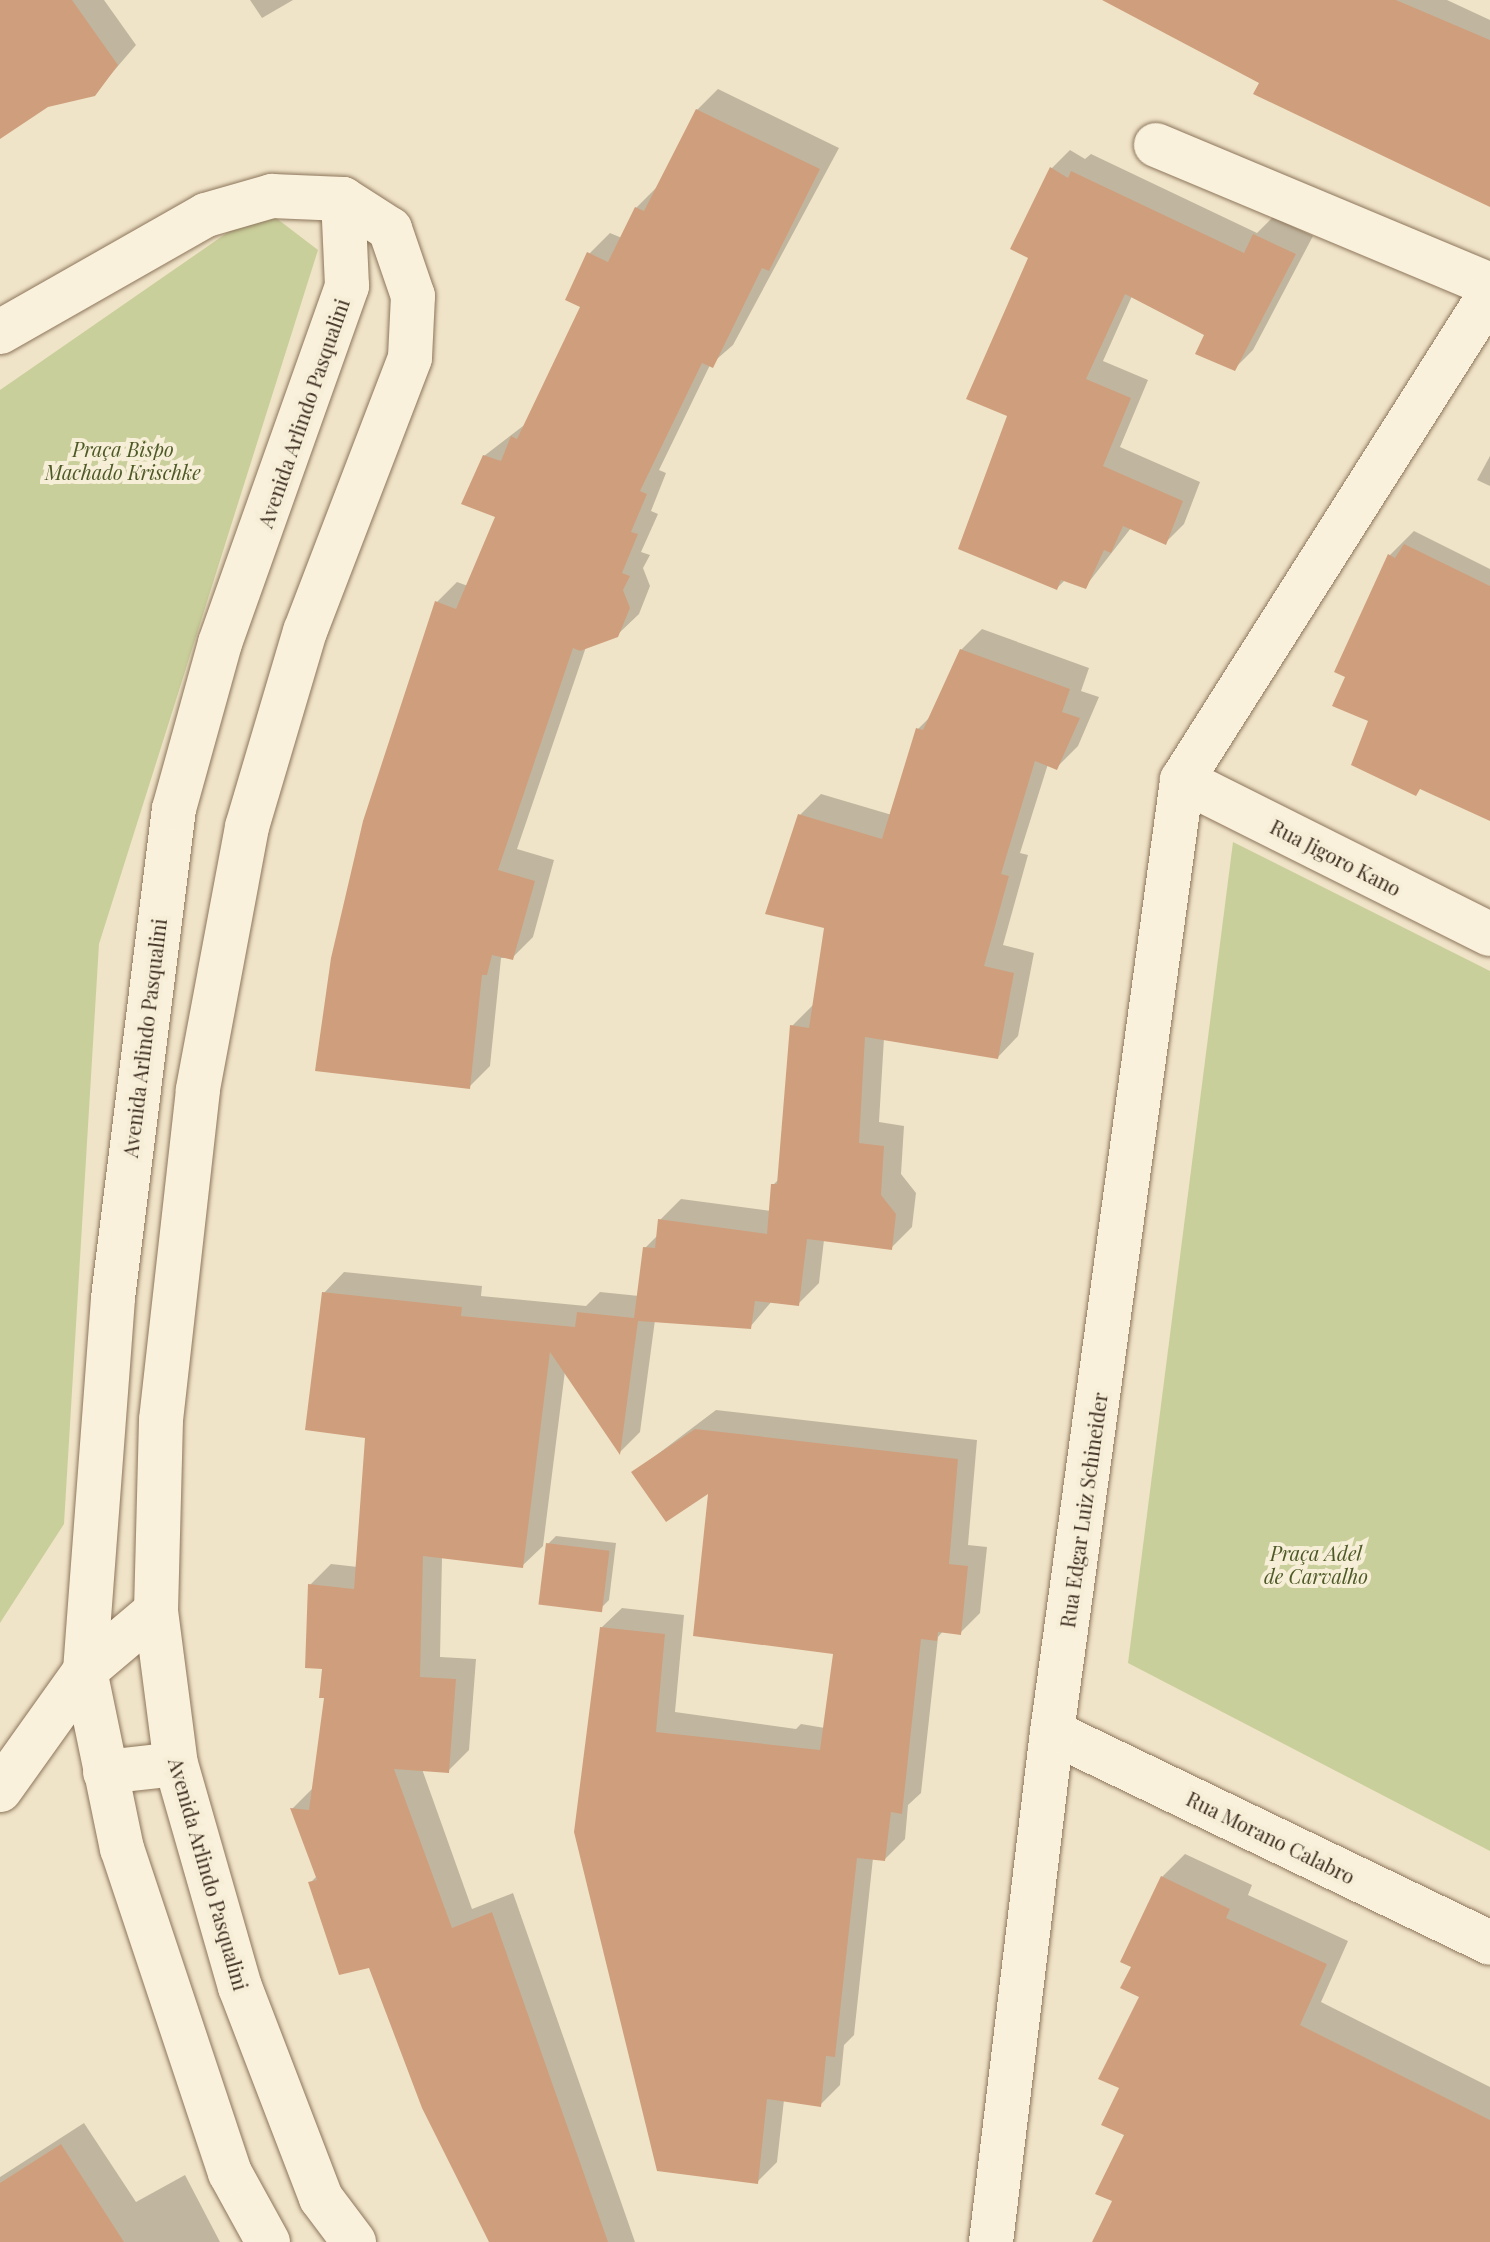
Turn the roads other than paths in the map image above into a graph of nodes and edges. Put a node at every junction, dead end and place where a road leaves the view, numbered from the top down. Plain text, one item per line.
1 (1156, 145) dead end
2 (343, 199) junction
3 (1490, 285) edge
4 (1490, 294) edge
5 (0, 332) edge
6 (1182, 780) junction
7 (1490, 934) edge
8 (156, 1611) junction
9 (85, 1671) junction
10 (1052, 1732) junction
11 (176, 1764) junction
12 (105, 1772) junction
13 (0, 1790) edge
14 (1490, 1943) edge
15 (268, 2242) edge
16 (354, 2242) edge
17 (991, 2242) edge

1 - 3 street
2 - 5 street
2 - 8 street, Avenida Arlindo Pasqualini
2 - 9 street, Avenida Arlindo Pasqualini
4 - 6 street
6 - 7 street, Rua Jigoro Kano
6 - 10 street, Rua Edgar Luiz Schineider
8 - 9 street
8 - 11 street, Avenida Arlindo Pasqualini
9 - 12 street, Avenida Arlindo Pasqualini
9 - 13 street
10 - 14 street, Rua Morano Calabro
10 - 17 street, Rua Edgar Luiz Schineider
11 - 12 street
11 - 16 street, Avenida Arlindo Pasqualini
12 - 15 street, Avenida Arlindo Pasqualini

